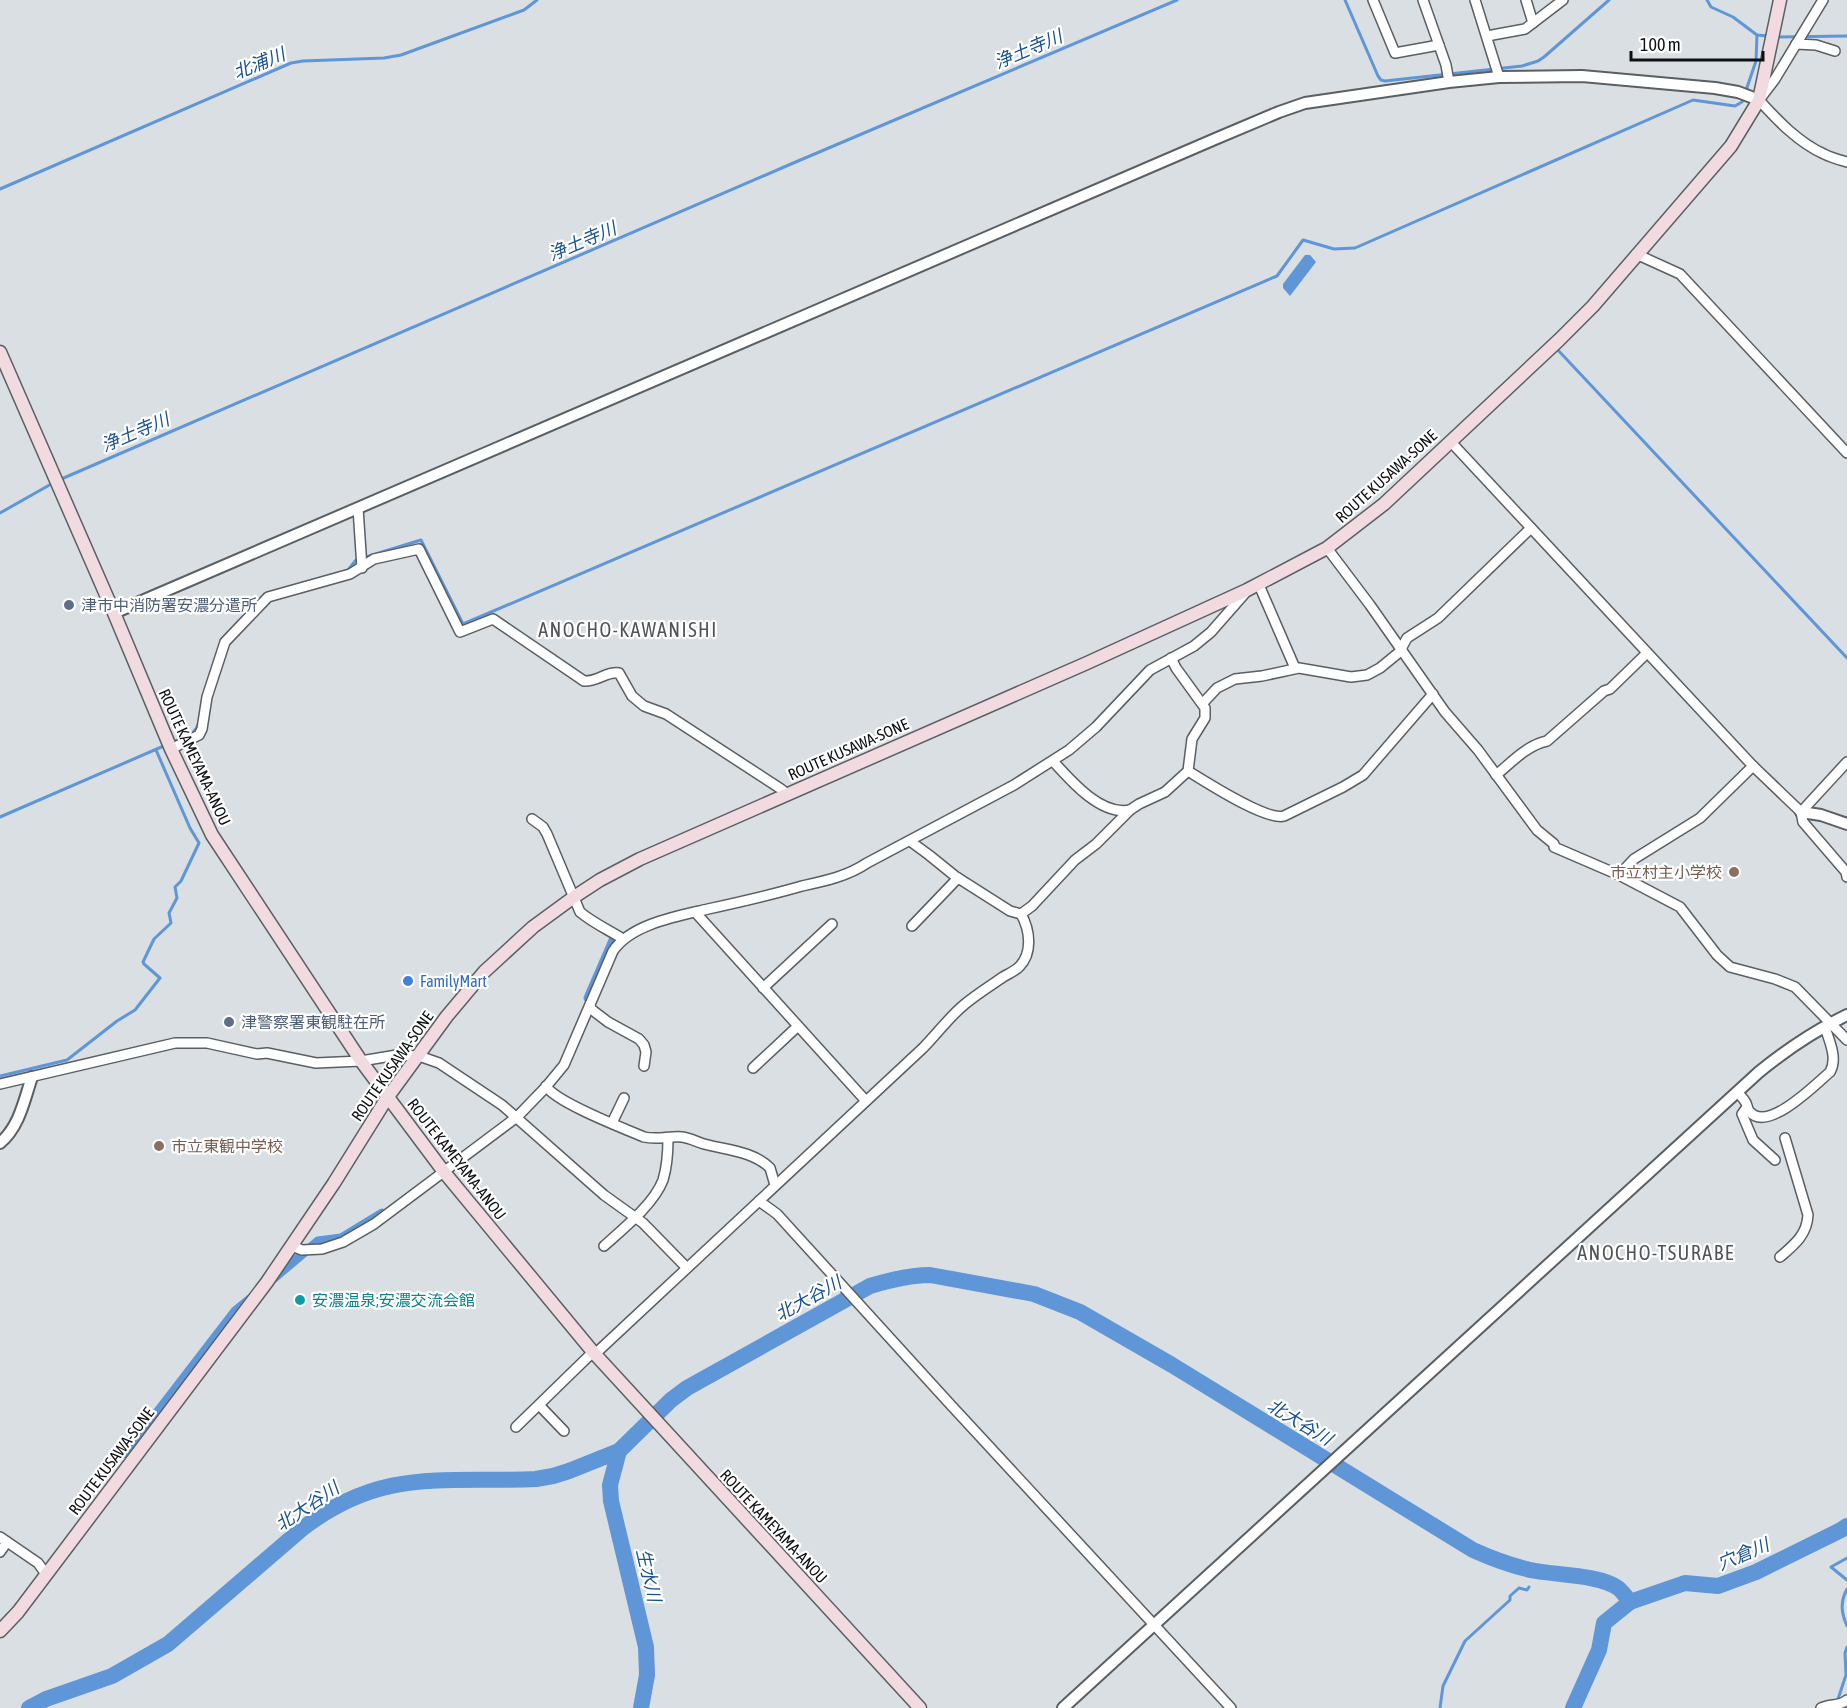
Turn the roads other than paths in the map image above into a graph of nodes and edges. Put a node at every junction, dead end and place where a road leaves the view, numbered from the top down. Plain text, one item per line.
1 (1373, 0) edge
2 (1423, 0) edge
3 (1475, 0) edge
4 (1526, 0) edge
5 (1563, 0) edge
6 (1780, 0) edge
7 (1823, 0) edge
8 (1533, 24) junction
9 (1487, 36) junction
10 (1796, 43) junction
11 (1438, 45) junction
12 (1835, 51) dead end
13 (1499, 77) junction
14 (1449, 82) junction
15 (1758, 100) junction
16 (1846, 160) edge
17 (1636, 254) junction
18 (0, 352) edge
19 (1450, 441) junction
20 (1847, 453) edge
21 (358, 508) junction
22 (1531, 528) junction
23 (1327, 548) junction
24 (362, 567) junction
25 (1253, 588) junction
26 (114, 613) junction
27 (1401, 650) junction
28 (1647, 653) junction
29 (1171, 658) junction
30 (1295, 668) junction
31 (1433, 694) junction
32 (1203, 703) junction
33 (170, 748) junction
34 (1053, 761) junction
35 (1847, 762) edge
36 (1753, 766) junction
37 (1188, 771) junction
38 (1496, 775) junction
39 (787, 794) junction
40 (1130, 810) junction
41 (1801, 812) junction
42 (532, 819) dead end
43 (1847, 824) edge
44 (910, 841) junction
45 (1619, 875) junction
46 (1847, 877) edge
47 (958, 878) junction
48 (574, 897) junction
49 (695, 912) junction
50 (1021, 914) junction
51 (832, 924) dead end
52 (912, 926) dead end
53 (623, 939) junction
54 (763, 988) junction
55 (590, 1006) junction
56 (1847, 1015) edge
57 (1827, 1025) junction
58 (798, 1026) junction
59 (1847, 1040) edge
60 (419, 1056) junction
61 (361, 1061) junction
62 (644, 1066) dead end
63 (753, 1068) dead end
64 (32, 1077) junction
65 (0, 1084) edge
66 (546, 1086) junction
67 (1737, 1092) junction
68 (387, 1098) junction
69 (624, 1098) dead end
70 (866, 1101) junction
71 (1748, 1107) junction
72 (517, 1117) junction
73 (612, 1123) junction
74 (668, 1138) junction
75 (1785, 1138) dead end
76 (0, 1143) edge
77 (1775, 1160) dead end
78 (444, 1172) junction
79 (775, 1185) junction
80 (759, 1202) junction
81 (636, 1218) junction
82 (292, 1246) junction
83 (604, 1246) dead end
84 (1780, 1257) dead end
85 (687, 1268) junction
86 (594, 1353) junction
87 (539, 1405) junction
88 (516, 1427) dead end
89 (564, 1431) dead end
90 (3, 1539) edge
91 (0, 1552) edge
92 (46, 1574) junction
93 (1155, 1625) junction
94 (0, 1631) edge
95 (1847, 1700) edge
96 (920, 1708) edge
97 (1063, 1708) edge
98 (1231, 1708) edge
99 (1821, 1708) edge

1 - 11 street
2 - 11 street
3 - 9 street
4 - 8 street
5 - 8 street
6 - 15 main road, ROUTE KUSAWA-SONE
7 - 10 street
8 - 9 street
9 - 13 street
10 - 12 street
10 - 15 street
11 - 14 street
13 - 14 street
13 - 15 street
14 - 21 street
15 - 16 street
15 - 17 main road, ROUTE KUSAWA-SONE
17 - 19 main road, ROUTE KUSAWA-SONE
17 - 20 street
18 - 26 main road, ROUTE KAMEYAMA-ANOU
19 - 22 street
19 - 23 main road, ROUTE KUSAWA-SONE
21 - 24 street
21 - 26 street
22 - 27 street
22 - 28 street
23 - 25 main road, ROUTE KUSAWA-SONE
23 - 27 street
24 - 33 street
24 - 39 street
25 - 29 street
25 - 30 street
25 - 39 main road, ROUTE KUSAWA-SONE
26 - 33 main road, ROUTE KAMEYAMA-ANOU
27 - 30 street
27 - 31 street
28 - 36 street
28 - 38 street
29 - 32 street
29 - 34 street
30 - 32 street
31 - 37 street
31 - 38 street
32 - 37 street
33 - 61 main road, ROUTE KAMEYAMA-ANOU
34 - 40 street
34 - 44 street
35 - 41 street
36 - 41 street
36 - 45 street
37 - 40 street
38 - 45 street
39 - 48 main road, ROUTE KUSAWA-SONE
40 - 50 street
41 - 43 street
41 - 46 street
42 - 48 street
44 - 47 street
44 - 49 street
45 - 57 street
47 - 50 street
47 - 52 street
48 - 53 street
48 - 60 main road, ROUTE KUSAWA-SONE
49 - 53 street
49 - 54 street
50 - 70 street
51 - 54 street
53 - 55 street
54 - 58 street
55 - 62 street
55 - 66 street
56 - 57 street
57 - 59 street
57 - 67 street
57 - 71 street
58 - 63 street
58 - 70 street
60 - 61 street
60 - 68 main road, ROUTE KUSAWA-SONE
60 - 72 street
61 - 64 street
61 - 68 main road, ROUTE KAMEYAMA-ANOU
64 - 65 street
64 - 76 street
66 - 72 street
66 - 73 street
67 - 71 street
67 - 93 street
68 - 78 main road, ROUTE KAMEYAMA-ANOU
68 - 82 main road, ROUTE KUSAWA-SONE
69 - 73 street
70 - 79 street
71 - 77 street
72 - 78 street
72 - 81 street
73 - 74 street
74 - 79 street
74 - 81 street
75 - 84 street
78 - 82 street
78 - 86 main road, ROUTE KAMEYAMA-ANOU
79 - 80 street
80 - 85 street
80 - 93 street
81 - 83 street
81 - 85 street
82 - 92 main road, ROUTE KUSAWA-SONE
85 - 86 street
86 - 87 street
86 - 96 main road, ROUTE KAMEYAMA-ANOU
87 - 88 street
87 - 89 street
90 - 91 street
90 - 92 street
92 - 94 main road, ROUTE KUSAWA-SONE
93 - 97 street
93 - 98 street
95 - 99 street

